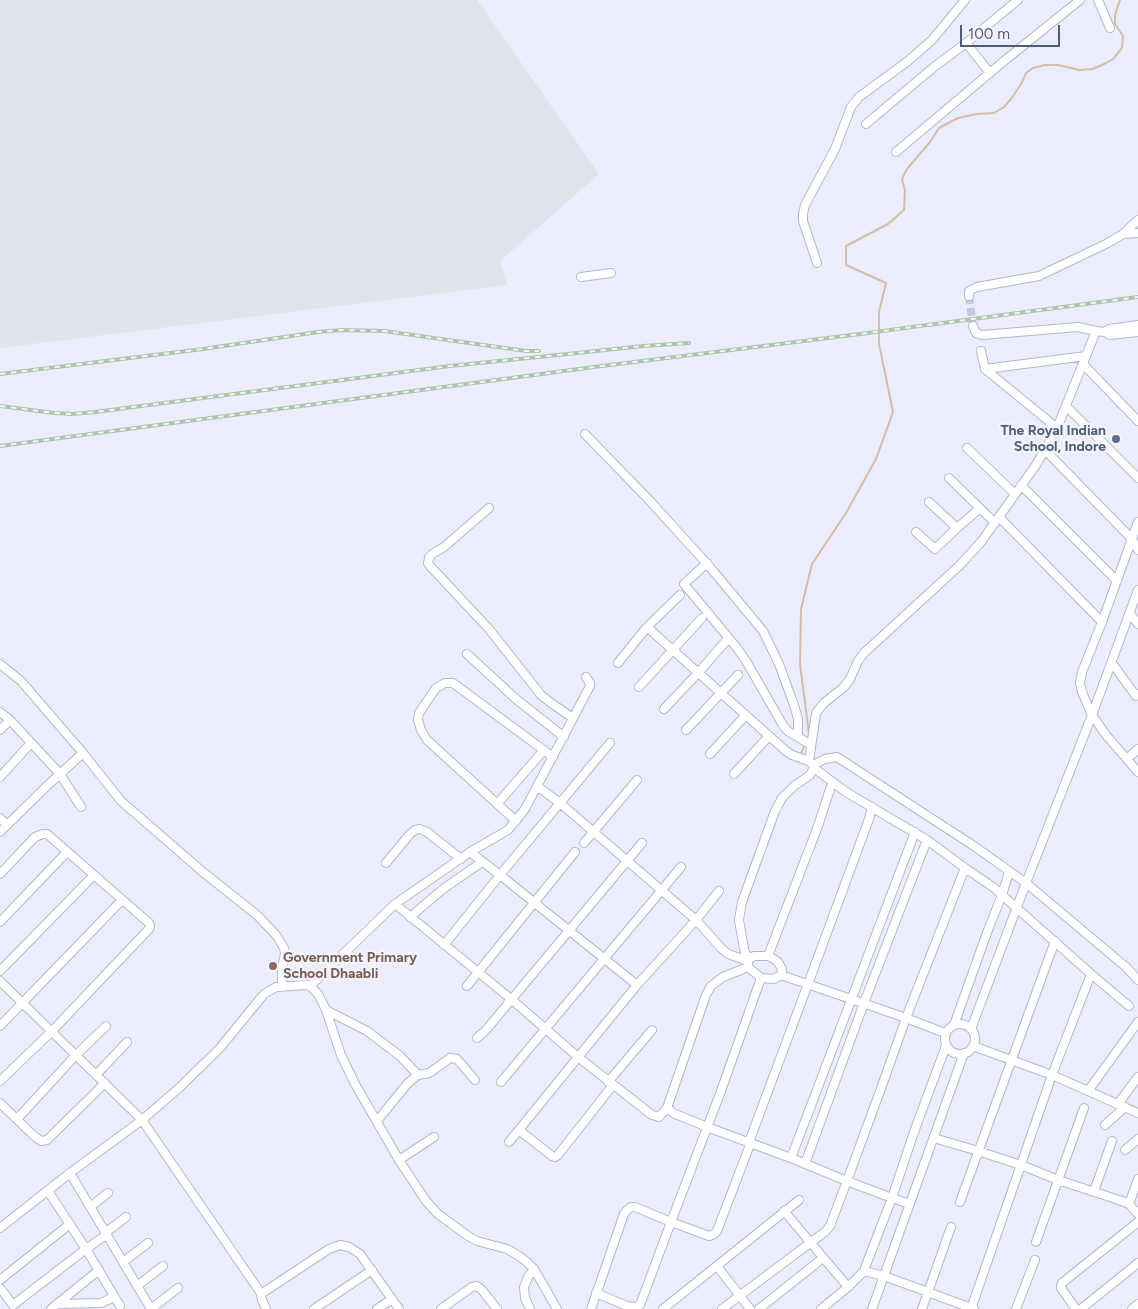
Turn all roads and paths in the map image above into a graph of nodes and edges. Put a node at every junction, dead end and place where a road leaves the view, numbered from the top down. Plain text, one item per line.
1 (965, 0) edge
2 (1018, 0) edge
3 (1080, 0) edge
4 (1098, 0) edge
5 (1110, 28) dead end
6 (966, 44) junction
7 (990, 73) junction
8 (866, 124) dead end
9 (896, 152) dead end
10 (1138, 220) edge
11 (1138, 233) edge
12 (1123, 234) junction
13 (817, 263) dead end
14 (611, 273) dead end
15 (581, 277) dead end
16 (969, 296) dead end
17 (1138, 325) edge
18 (973, 326) dead end
19 (1101, 332) junction
20 (1138, 332) edge
21 (980, 351) dead end
22 (1086, 356) junction
23 (1083, 364) junction
24 (985, 368) junction
25 (1066, 406) junction
26 (1138, 421) edge
27 (1057, 428) junction
28 (585, 434) dead end
29 (967, 448) dead end
30 (1044, 450) junction
31 (949, 478) dead end
32 (1138, 478) edge
33 (1021, 485) junction
34 (1015, 494) junction
35 (929, 502) dead end
36 (489, 508) dead end
37 (980, 508) junction
38 (997, 520) junction
39 (1138, 522) edge
40 (957, 528) junction
41 (916, 532) dead end
42 (1132, 539) junction
43 (1138, 550) edge
44 (706, 563) junction
45 (1117, 581) junction
46 (1138, 590) edge
47 (680, 596) dead end
48 (1130, 612) junction
49 (702, 618) dead end
50 (1102, 622) junction
51 (1138, 624) edge
52 (647, 626) junction
53 (726, 641) dead end
54 (673, 650) junction
55 (467, 654) dead end
56 (618, 663) dead end
57 (1112, 663) junction
58 (0, 664) edge
59 (699, 672) junction
60 (738, 675) dead end
61 (586, 677) dead end
62 (639, 687) dead end
63 (721, 692) junction
64 (1138, 694) edge
65 (664, 709) dead end
66 (0, 712) edge
67 (746, 715) junction
68 (1092, 715) junction
69 (573, 718) junction
70 (10, 720) junction
71 (0, 730) edge
72 (686, 730) dead end
73 (769, 736) junction
74 (564, 737) junction
75 (803, 740) junction
76 (31, 743) junction
77 (610, 743) dead end
78 (544, 750) junction
79 (1138, 750) edge
80 (83, 753) junction
81 (789, 753) junction
82 (710, 754) dead end
83 (553, 756) junction
84 (1127, 759) junction
85 (809, 763) junction
86 (1138, 772) edge
87 (60, 774) junction
88 (734, 774) dead end
89 (0, 777) edge
90 (637, 780) dead end
91 (832, 783) junction
92 (537, 786) junction
93 (560, 803) junction
94 (498, 804) junction
95 (81, 807) dead end
96 (872, 808) junction
97 (0, 818) edge
98 (516, 821) junction
99 (7, 825) junction
100 (0, 832) edge
101 (593, 832) junction
102 (914, 832) junction
103 (927, 840) junction
104 (584, 842) dead end
105 (642, 843) dead end
106 (67, 852) junction
107 (470, 852) junction
108 (575, 852) dead end
109 (461, 859) junction
110 (628, 861) junction
111 (482, 862) junction
112 (386, 863) dead end
113 (681, 867) dead end
114 (965, 868) junction
115 (1009, 872) junction
116 (0, 874) edge
117 (94, 875) junction
118 (500, 875) junction
119 (1026, 883) junction
120 (662, 890) junction
121 (719, 891) dead end
122 (1002, 895) junction
123 (122, 900) junction
124 (534, 903) junction
125 (395, 904) junction
126 (1017, 907) junction
127 (410, 916) junction
128 (696, 920) junction
129 (0, 922) edge
130 (570, 930) junction
131 (1055, 941) junction
132 (444, 945) junction
133 (768, 956) junction
134 (605, 959) junction
135 (748, 962) junction
136 (0, 971) edge
137 (478, 973) junction
138 (1091, 974) junction
139 (781, 975) junction
140 (761, 978) junction
141 (1138, 980) edge
142 (0, 981) edge
143 (808, 984) junction
144 (637, 985) junction
145 (310, 986) junction
146 (466, 986) dead end
147 (282, 987) junction
148 (511, 999) junction
149 (851, 999) junction
150 (22, 1002) junction
151 (864, 1003) junction
152 (1128, 1006) dead end
153 (326, 1010) junction
154 (906, 1018) junction
155 (1138, 1022) edge
156 (954, 1025) junction
157 (0, 1026) edge
158 (106, 1026) dead end
159 (545, 1029) junction
160 (971, 1029) junction
161 (652, 1030) dead end
162 (52, 1031) junction
163 (946, 1033) junction
164 (478, 1038) dead end
165 (127, 1042) dead end
166 (946, 1046) junction
167 (973, 1046) junction
168 (964, 1053) junction
169 (76, 1055) junction
170 (578, 1057) junction
171 (1011, 1060) junction
172 (96, 1075) junction
173 (418, 1075) junction
174 (1052, 1075) junction
175 (1138, 1076) edge
176 (475, 1080) dead end
177 (0, 1082) edge
178 (501, 1082) dead end
179 (104, 1083) junction
180 (611, 1084) junction
181 (1088, 1091) junction
182 (0, 1103) edge
183 (1122, 1106) junction
184 (1084, 1108) dead end
185 (664, 1112) junction
186 (1138, 1113) edge
187 (17, 1119) junction
188 (142, 1120) junction
189 (377, 1121) junction
190 (1105, 1125) dead end
191 (708, 1127) junction
192 (519, 1130) junction
193 (434, 1137) dead end
194 (934, 1138) junction
195 (1138, 1139) edge
196 (1112, 1141) dead end
197 (509, 1142) dead end
198 (750, 1142) junction
199 (1125, 1150) dead end
200 (978, 1151) junction
201 (791, 1158) junction
202 (399, 1160) junction
203 (806, 1164) junction
204 (1021, 1165) junction
205 (70, 1173) junction
206 (1138, 1179) edge
207 (1058, 1180) junction
208 (847, 1181) junction
209 (48, 1190) junction
210 (1094, 1191) junction
211 (108, 1193) dead end
212 (892, 1198) junction
213 (799, 1200) dead end
214 (960, 1202) dead end
215 (910, 1204) junction
216 (1129, 1204) junction
217 (90, 1207) junction
218 (784, 1211) junction
219 (1138, 1214) edge
220 (126, 1217) dead end
221 (670, 1222) junction
222 (70, 1224) junction
223 (1135, 1224) edge
224 (950, 1227) dead end
225 (0, 1228) edge
226 (1138, 1233) edge
227 (106, 1234) junction
228 (810, 1242) junction
229 (1036, 1242) dead end
230 (148, 1243) dead end
231 (86, 1248) junction
232 (823, 1258) junction
233 (1035, 1260) dead end
234 (123, 1262) junction
235 (1138, 1263) edge
236 (163, 1266) dead end
237 (717, 1266) junction
238 (99, 1270) junction
239 (372, 1270) junction
240 (534, 1270) junction
241 (864, 1271) junction
242 (884, 1276) junction
243 (0, 1280) edge
244 (137, 1286) junction
245 (848, 1287) junction
246 (0, 1288) edge
247 (178, 1288) dead end
248 (260, 1291) junction
249 (596, 1293) junction
250 (928, 1293) junction
251 (739, 1296) junction
252 (114, 1297) junction
253 (392, 1299) junction
254 (58, 1304) junction
255 (1138, 1304) edge
256 (120, 1306) dead end
257 (15, 1308) edge
258 (528, 1308) edge
259 (51, 1309) edge
260 (151, 1309) edge
261 (266, 1309) edge
262 (314, 1309) edge
263 (377, 1309) edge
264 (399, 1309) edge
265 (441, 1309) edge
266 (498, 1309) edge
267 (557, 1309) edge
268 (591, 1309) edge
269 (663, 1309) edge
270 (722, 1309) edge
271 (750, 1309) edge
272 (759, 1309) edge
273 (821, 1309) edge
274 (872, 1309) edge
275 (922, 1309) edge
276 (972, 1309) edge
277 (1016, 1309) edge
278 (1076, 1309) edge
279 (1081, 1309) edge
280 (1132, 1309) edge

1 - 13 street
2 - 6 street
3 - 7 street
4 - 5 street
6 - 7 street
6 - 8 street
7 - 9 street
10 - 12 street
11 - 12 street
12 - 16 street
14 - 15 street
17 - 19 street
18 - 19 street
19 - 20 street
19 - 22 street
21 - 24 street
22 - 23 street
22 - 24 street
23 - 25 street
23 - 26 street
24 - 27 street
25 - 27 street
25 - 32 street
27 - 30 street
28 - 44 street
29 - 34 street
30 - 33 street
30 - 42 street
31 - 37 street
33 - 34 street
33 - 45 street
34 - 38 street
35 - 40 street
36 - 69 street
37 - 38 street
37 - 40 street
38 - 50 street
38 - 75 street
39 - 42 street
40 - 41 street
42 - 43 street
42 - 45 street
44 - 75 street
44 - 75 street
45 - 50 street
46 - 48 street
47 - 52 street
48 - 51 street
48 - 57 street
49 - 54 street
50 - 68 street
52 - 54 street
52 - 56 street
53 - 59 street
54 - 59 street
54 - 62 street
55 - 74 street
57 - 64 street
57 - 68 street
58 - 80 street
59 - 63 street
59 - 65 street
60 - 63 street
61 - 69 street
63 - 67 street
63 - 72 street
66 - 70 street
67 - 73 street
67 - 82 street
68 - 84 street
68 - 119 street
69 - 74 street
70 - 71 street
70 - 76 street
73 - 81 street
73 - 88 street
74 - 83 street
75 - 81 street
75 - 85 street
76 - 87 street
76 - 89 street
77 - 93 street
78 - 83 street
78 - 94 street
78 - 94 street
79 - 84 street
80 - 87 street
80 - 147 street
81 - 85 street
83 - 92 street
84 - 86 street
85 - 91 street
85 - 115 street
85 - 135 street
87 - 95 street
87 - 99 street
90 - 101 street
91 - 96 street
91 - 133 street
92 - 93 street
92 - 98 street
93 - 101 street
93 - 118 street
94 - 98 street
96 - 102 street
96 - 143 street
97 - 99 street
98 - 107 street
99 - 100 street
101 - 104 street
101 - 110 street
102 - 103 street
102 - 149 street
103 - 114 street
103 - 151 street
105 - 110 street
106 - 116 street
106 - 117 street
106 - 129 street
107 - 109 street
107 - 111 street
108 - 124 street
109 - 112 street
109 - 125 street
110 - 120 street
110 - 130 street
111 - 118 street
111 - 127 street
113 - 120 street
114 - 122 street
114 - 154 street
115 - 119 street
115 - 122 street
117 - 123 street
117 - 136 street
118 - 124 street
118 - 132 street
119 - 126 street
119 - 141 street
120 - 128 street
120 - 134 street
121 - 128 street
122 - 126 street
122 - 156 street
123 - 150 street
123 - 162 street
124 - 130 street
124 - 137 street
125 - 127 street
125 - 145 street
126 - 131 street
126 - 160 street
127 - 132 street
128 - 135 street
128 - 144 street
130 - 134 street
130 - 148 street
131 - 138 street
131 - 171 street
132 - 137 street
133 - 135 street
133 - 139 street
134 - 144 street
134 - 159 street
135 - 140 street
135 - 185 street
137 - 146 street
137 - 148 street
138 - 152 street
138 - 174 street
139 - 140 street
139 - 143 street
140 - 191 street
142 - 150 street
143 - 149 street
143 - 198 street
144 - 170 street
145 - 147 street
145 - 153 street
147 - 188 street
148 - 159 street
148 - 164 street
149 - 151 street
149 - 201 street
150 - 157 street
150 - 162 street
151 - 154 street
151 - 203 street
153 - 173 street
153 - 189 street
154 - 163 street
154 - 208 street
155 - 181 street
156 - 160 street
156 - 163 street
158 - 169 street
159 - 170 street
159 - 178 street
160 - 167 street
161 - 180 street
162 - 169 street
162 - 177 street
163 - 166 street
165 - 172 street
166 - 168 street
166 - 212 street
167 - 168 street
167 - 171 street
168 - 194 street
169 - 172 street
169 - 187 street
170 - 180 street
170 - 192 street
171 - 174 street
171 - 200 street
172 - 179 street
173 - 176 street
173 - 189 street
174 - 181 street
174 - 204 street
175 - 183 street
179 - 187 street
179 - 188 street
180 - 185 street
180 - 192 street
181 - 183 street
182 - 187 street
183 - 186 street
183 - 190 street
184 - 207 street
185 - 191 street
188 - 205 street
188 - 248 street
189 - 202 street
191 - 198 street
191 - 221 street
192 - 197 street
193 - 202 street
194 - 200 street
194 - 215 street
195 - 199 street
196 - 210 street
198 - 201 street
198 - 221 street
200 - 204 street
200 - 214 street
201 - 203 street
202 - 240 street
203 - 208 street
204 - 207 street
204 - 276 street
205 - 209 street
205 - 217 street
206 - 216 street
207 - 210 street
207 - 229 street
208 - 212 street
208 - 228 street
209 - 222 street
209 - 225 street
210 - 216 street
211 - 217 street
212 - 215 street
212 - 241 street
213 - 218 street
215 - 242 street
216 - 219 street
217 - 227 street
218 - 228 street
218 - 237 street
220 - 227 street
221 - 249 street
221 - 249 street
222 - 231 street
222 - 243 street
223 - 226 street
223 - 278 street
224 - 250 street
227 - 231 street
227 - 234 street
228 - 232 street
228 - 251 street
230 - 234 street
231 - 238 street
231 - 257 street
232 - 245 street
232 - 272 street
233 - 277 street
234 - 244 street
235 - 279 street
236 - 244 street
237 - 251 street
237 - 269 street
238 - 252 street
238 - 254 street
239 - 248 street
239 - 253 street
239 - 262 street
240 - 258 street
240 - 267 street
241 - 242 street
241 - 245 street
242 - 250 street
242 - 274 street
244 - 260 street
245 - 273 street
246 - 257 street
247 - 260 street
248 - 261 street
249 - 268 street
250 - 275 street
250 - 276 street
251 - 270 street
251 - 271 street
252 - 254 street
252 - 256 street
253 - 263 street
253 - 264 street
254 - 259 street
255 - 280 street
265 - 266 street

